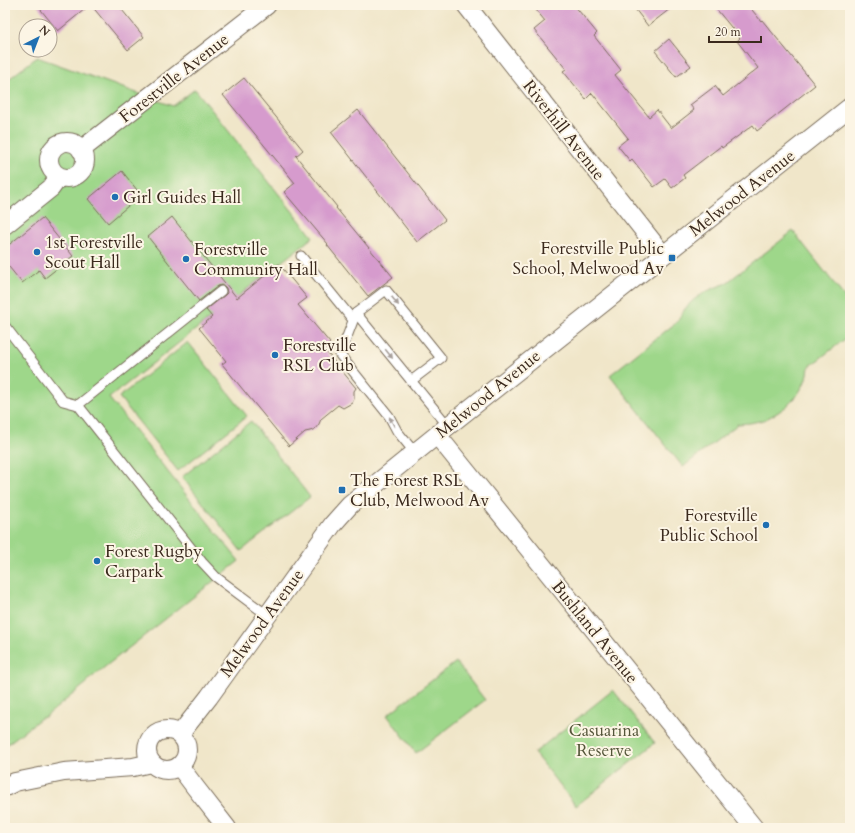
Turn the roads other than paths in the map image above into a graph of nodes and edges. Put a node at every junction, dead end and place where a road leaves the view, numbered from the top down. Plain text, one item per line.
1 (267, 5) edge
2 (466, 5) edge
3 (850, 107) edge
4 (81, 150) junction
5 (59, 177) junction
6 (5, 225) edge
7 (663, 255) junction
8 (301, 256) dead end
9 (221, 291) dead end
10 (354, 317) junction
11 (5, 326) edge
12 (411, 381) junction
13 (78, 405) junction
14 (442, 431) junction
15 (415, 453) junction
16 (267, 615) junction
17 (180, 734) junction
18 (151, 763) junction
19 (180, 767) junction
20 (5, 786) edge
21 (228, 828) edge
22 (754, 828) edge

1 - 4 street, Forestville Avenue
2 - 7 street, Riverhill Avenue
3 - 7 street, Melwood Avenue
4 - 5 street
4 - 5 street
5 - 6 street
7 - 14 street, Melwood Avenue
8 - 10 lane
9 - 13 lane
10 -> 12 lane
10 -> 12 lane
15 -> 10 lane
11 - 13 lane
12 - 14 lane
13 - 16 lane
14 - 15 street, Melwood Avenue
14 - 22 street, Bushland Avenue
15 - 16 street, Melwood Avenue
16 - 17 street, Melwood Avenue
17 - 18 street
17 - 19 street
18 - 19 street
18 - 20 street
19 - 21 street

